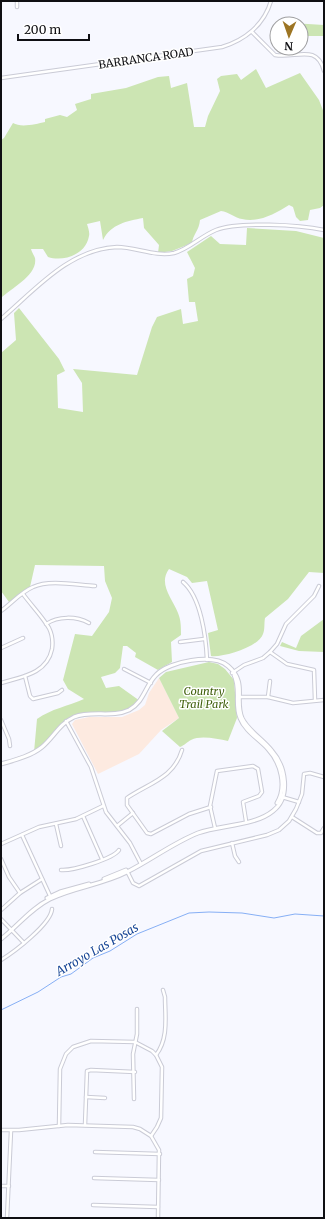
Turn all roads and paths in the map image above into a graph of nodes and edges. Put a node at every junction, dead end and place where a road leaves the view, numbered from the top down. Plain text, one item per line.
1 (17, 1) edge
2 (271, 1) edge
3 (16, 7) dead end
4 (252, 32) junction
5 (324, 71) edge
6 (1, 78) edge
7 (324, 230) edge
8 (1, 319) edge
9 (183, 582) dead end
10 (95, 586) dead end
11 (319, 586) dead end
12 (23, 594) junction
13 (1, 611) edge
14 (89, 623) dead end
15 (46, 624) junction
16 (23, 638) dead end
17 (204, 639) junction
18 (180, 642) dead end
19 (1, 648) edge
20 (270, 652) junction
21 (207, 659) junction
22 (124, 669) dead end
23 (233, 672) junction
24 (25, 676) junction
25 (270, 681) dead end
26 (151, 682) junction
27 (1, 683) edge
28 (62, 690) dead end
29 (239, 697) junction
30 (268, 697) junction
31 (315, 700) junction
32 (324, 700) edge
33 (1, 720) edge
34 (67, 722) junction
35 (10, 746) dead end
36 (182, 750) dead end
37 (1, 765) edge
38 (324, 777) edge
39 (282, 797) junction
40 (299, 802) junction
41 (103, 806) junction
42 (211, 807) junction
43 (133, 813) junction
44 (83, 816) junction
45 (292, 816) junction
46 (246, 820) junction
47 (56, 824) junction
48 (117, 826) junction
49 (215, 827) junction
50 (324, 828) edge
51 (22, 835) junction
52 (232, 843) junction
53 (1, 844) edge
54 (61, 846) dead end
55 (119, 850) dead end
56 (1, 859) edge
57 (102, 859) junction
58 (239, 862) dead end
59 (141, 863) junction
60 (61, 870) dead end
61 (127, 871) junction
62 (42, 879) junction
63 (20, 893) junction
64 (51, 897) junction
65 (52, 908) dead end
66 (1, 910) edge
67 (1, 918) edge
68 (11, 929) junction
69 (1, 938) edge
70 (24, 943) junction
71 (1, 960) edge
72 (163, 990) dead end
73 (138, 1009) dead end
74 (135, 1042) junction
75 (156, 1055) junction
76 (135, 1072) junction
77 (86, 1097) junction
78 (105, 1098) dead end
79 (134, 1099) dead end
80 (85, 1125) junction
81 (59, 1126) junction
82 (1, 1130) edge
83 (11, 1131) junction
84 (151, 1136) junction
85 (95, 1152) dead end
86 (160, 1154) junction
87 (94, 1178) dead end
88 (159, 1180) junction
89 (1, 1186) edge
90 (9, 1186) junction
91 (93, 1205) dead end
92 (158, 1207) junction
93 (7, 1218) edge
94 (158, 1218) edge

1 - 3 street
2 - 4 street, BARRANCA ROAD
4 - 5 street
4 - 6 street, BARRANCA ROAD
7 - 8 street
9 - 17 street
10 - 12 street
11 - 20 street
12 - 13 street
12 - 15 street
14 - 15 street
15 - 24 street
16 - 19 street
17 - 18 street
17 - 21 street
20 - 23 street
20 - 31 street
21 - 23 street
21 - 26 street
22 - 26 street
23 - 29 street
24 - 27 street
24 - 28 street
25 - 30 street
26 - 34 street
29 - 30 street
29 - 39 street
30 - 31 street
31 - 32 street
33 - 35 street
34 - 37 street
34 - 41 street
36 - 43 street
38 - 40 street
39 - 40 street
39 - 46 street
40 - 45 street
41 - 44 street
41 - 48 street
42 - 43 street
42 - 46 street
42 - 49 street
43 - 48 street
44 - 47 street
44 - 57 street
45 - 50 street
45 - 52 street
46 - 49 street
47 - 51 street
47 - 54 street
48 - 59 street
49 - 59 street
51 - 53 street
51 - 62 street
52 - 58 street
52 - 61 street
55 - 57 street
56 - 63 street
57 - 60 street
59 - 61 street
61 - 64 street
62 - 63 street
62 - 64 street
63 - 66 street
64 - 68 street
65 - 70 street
67 - 68 street
68 - 69 street
68 - 70 street
70 - 71 street
72 - 75 street
73 - 74 street
74 - 75 street
74 - 76 street
74 - 81 street
75 - 84 street
76 - 77 street
76 - 79 street
77 - 78 street
77 - 80 street
80 - 81 street
80 - 84 street
81 - 83 street
82 - 83 street
83 - 90 street
84 - 86 street
85 - 86 street
86 - 88 street
87 - 88 street
88 - 92 street
89 - 90 street
90 - 93 street
91 - 92 street
92 - 94 street

